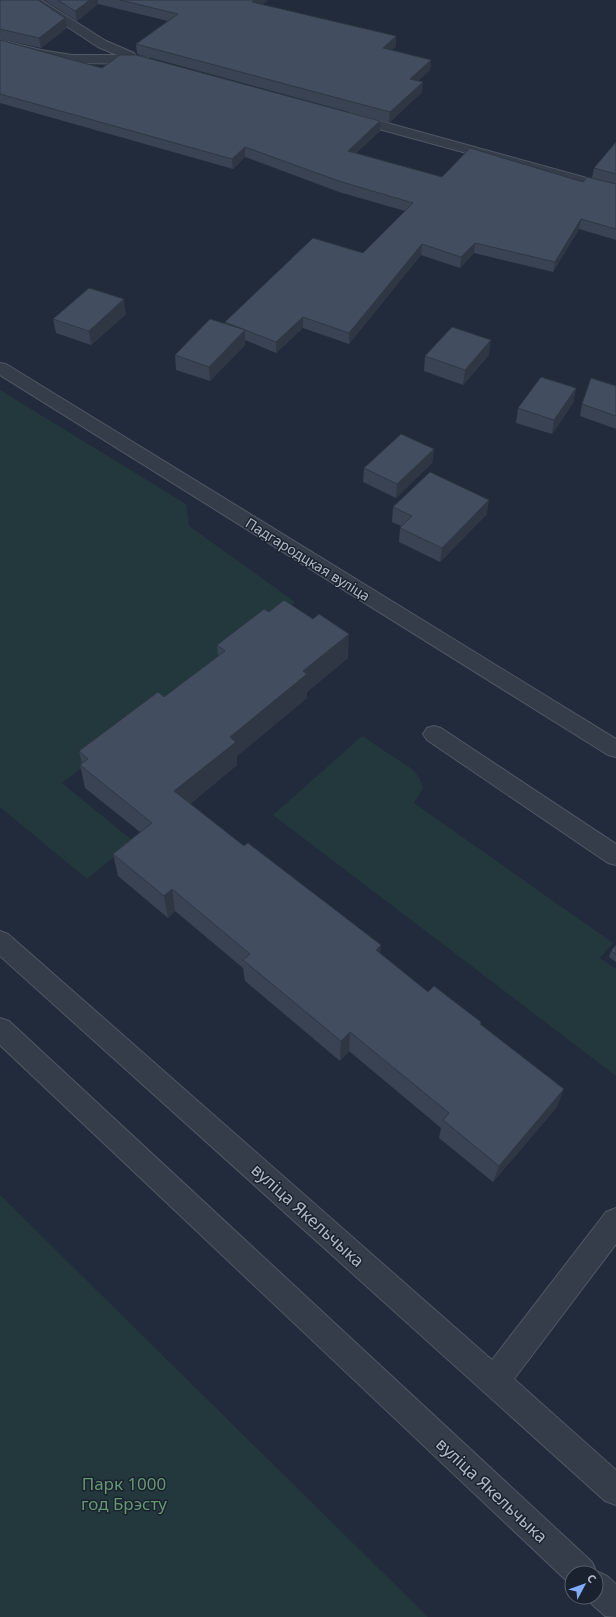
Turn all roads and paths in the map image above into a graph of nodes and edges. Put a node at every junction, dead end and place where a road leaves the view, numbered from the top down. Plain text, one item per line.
1 (33, 0) edge
2 (0, 44) edge
3 (137, 59) junction
4 (160, 65) edge
5 (341, 115) edge
6 (616, 190) edge
7 (0, 368) edge
8 (434, 734) dead end
9 (616, 749) edge
10 (616, 856) edge
11 (0, 941) edge
12 (0, 1029) edge
13 (616, 1222) edge
14 (494, 1381) junction
15 (616, 1490) edge
16 (572, 1565) edge
17 (604, 1594) edge
18 (616, 1605) edge

1 - 3 street
2 - 3 street
3 - 4 street
5 - 6 street
7 - 9 street, Падгародцкая вуліца
8 - 10 street
11 - 14 street, вуліца Якельчыка
12 - 16 street, вуліца Якельчыка
13 - 14 street
14 - 15 street, вуліца Якельчыка
17 - 18 street

